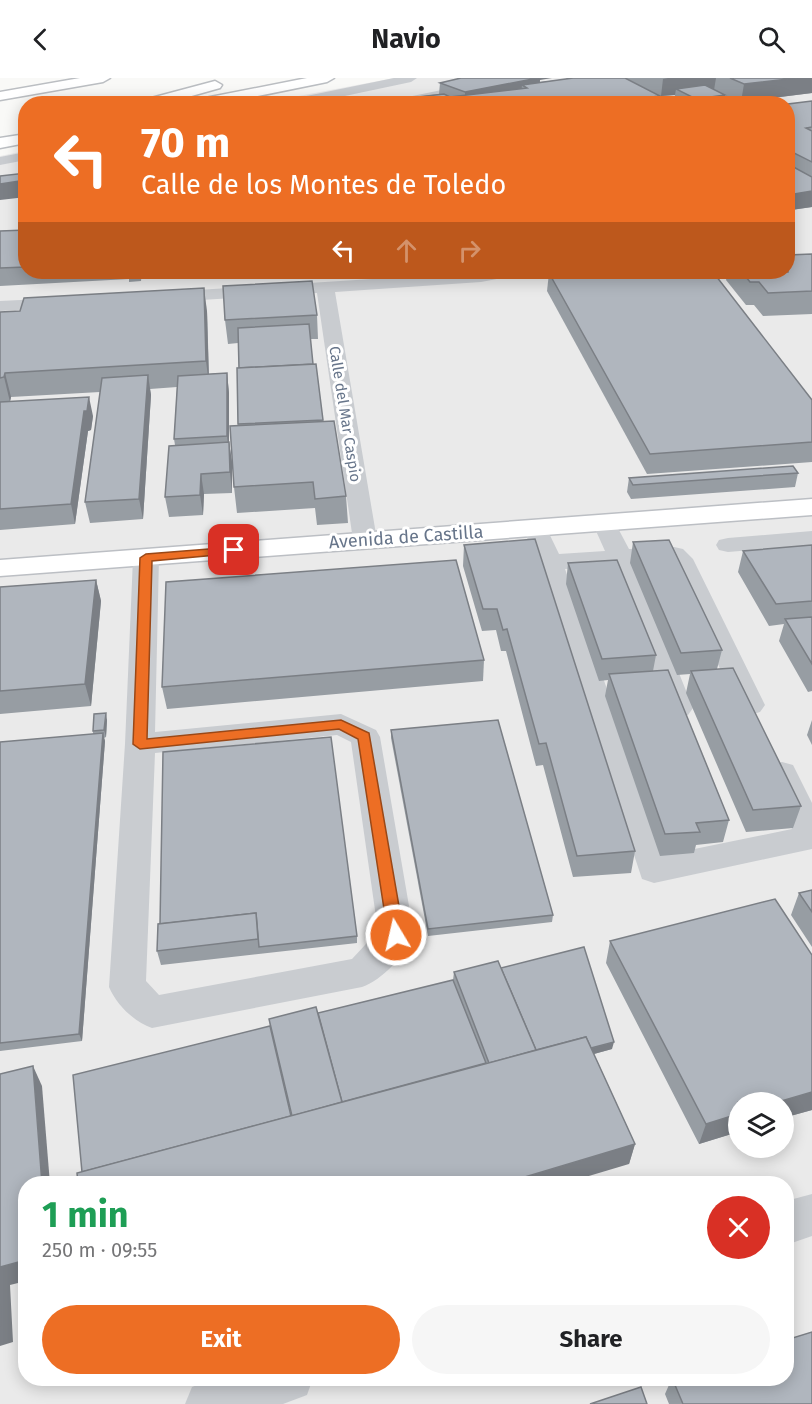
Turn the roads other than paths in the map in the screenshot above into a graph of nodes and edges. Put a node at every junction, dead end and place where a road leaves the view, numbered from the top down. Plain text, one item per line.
1 (40, 78) edge
2 (62, 78) edge
3 (103, 78) edge
4 (327, 78) edge
5 (411, 78) edge
6 (485, 78) edge
7 (514, 80) edge
8 (229, 81) dead end
9 (465, 83) edge
10 (0, 87) edge
11 (0, 96) edge
12 (174, 96) edge
13 (236, 96) edge
14 (334, 96) edge
15 (387, 96) edge
16 (420, 96) edge
17 (18, 128) edge
18 (0, 131) edge
19 (18, 140) edge
20 (0, 143) edge
21 (18, 158) edge
22 (0, 161) edge
23 (450, 279) edge
24 (325, 287) junction
25 (153, 297) edge
26 (83, 302) edge
27 (0, 306) edge
28 (812, 507) edge
29 (604, 522) junction
30 (535, 528) junction
31 (812, 538) edge
32 (365, 540) junction
33 (728, 545) dead end
34 (620, 557) junction
35 (146, 558) junction
36 (550, 562) junction
37 (0, 568) edge
38 (681, 683) junction
39 (593, 690) junction
40 (690, 737) edge
41 (140, 744) junction
42 (812, 837) edge
43 (812, 1215) edge
44 (794, 1221) edge
45 (265, 1386) edge
46 (209, 1404) edge

1 - 10 main road
2 - 10 main road
3 - 11 main road
4 - 13 main road
5 - 14 street
6 - 9 street
7 - 9 street
8 - 12 main road
9 - 15 street
9 - 16 street
17 - 18 main road
19 - 20 main road
21 - 22 street
23 - 24 street
24 - 25 street
24 - 32 street, Calle del Mar Caspio
26 - 27 street
28 - 29 main road, Avenida de Castilla
29 - 30 main road, Avenida de Castilla
29 - 34 street
30 - 32 main road, Avenida de Castilla
30 - 36 street
31 - 33 street
32 - 35 main road, Avenida de Castilla
34 - 36 street
34 - 38 street
34 - 38 street
35 - 37 main road, Avenida de Castilla
35 - 41 street
36 - 39 street
38 - 39 street
38 - 40 street
38 - 42 street
39 - 42 street
41 - 41 street
43 - 44 street
45 - 46 street

